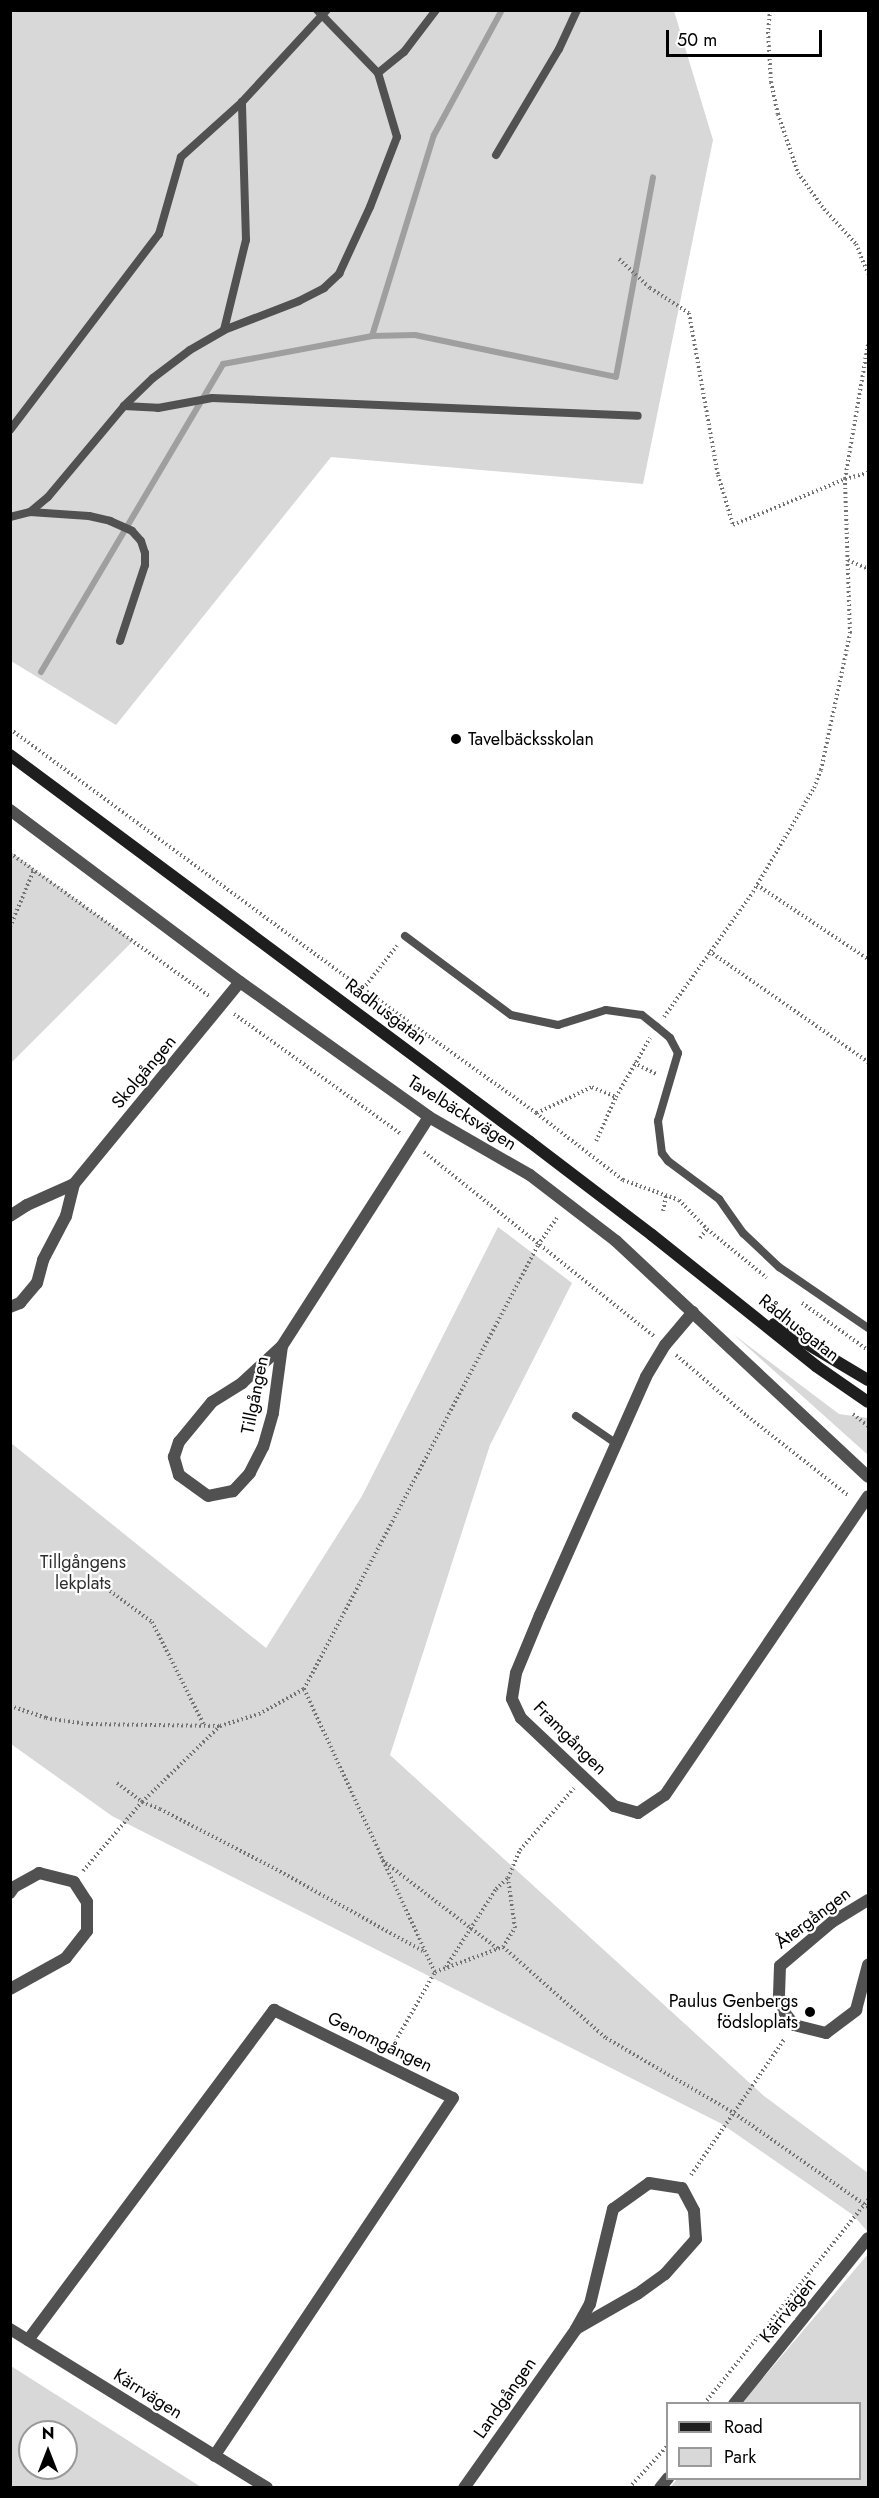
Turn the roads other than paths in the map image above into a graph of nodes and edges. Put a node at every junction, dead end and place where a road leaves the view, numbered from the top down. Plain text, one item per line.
1 (436, 10) edge
2 (577, 10) edge
3 (323, 12) edge
4 (378, 73) junction
5 (242, 102) junction
6 (496, 156) dead end
7 (224, 330) junction
8 (124, 406) junction
9 (638, 416) dead end
10 (10, 430) edge
11 (30, 512) junction
12 (10, 517) edge
13 (120, 641) dead end
14 (10, 755) edge
15 (10, 810) edge
16 (405, 936) road end
17 (240, 982) junction
18 (429, 1117) junction
19 (74, 1184) junction
20 (10, 1216) edge
21 (736, 1301) junction
22 (10, 1307) edge
23 (693, 1312) junction
24 (868, 1328) edge
25 (282, 1346) junction
26 (868, 1380) edge
27 (868, 1402) edge
28 (576, 1416) dead end
29 (614, 1442) junction
30 (868, 1477) edge
31 (865, 1502) edge
32 (10, 1893) edge
33 (868, 1900) edge
34 (868, 1965) edge
35 (10, 1989) edge
36 (868, 2238) edge
37 (10, 2329) edge
38 (576, 2329) junction
39 (28, 2340) junction
40 (735, 2402) edge
41 (214, 2456) junction
42 (267, 2487) edge
43 (464, 2487) edge

1 - 4 lane
2 - 6 lane
3 - 4 lane
3 - 5 lane
4 - 7 lane
5 - 7 lane
5 - 10 lane
7 - 8 lane
8 - 9 lane
8 - 11 lane
11 - 12 lane
11 - 13 lane
14 - 21 main road, Rådhusgatan
15 - 17 street, Tavelbäcksvägen
16 - 24 lane
17 - 18 street, Tavelbäcksvägen
17 - 19 street, Skolgången
18 - 23 street, Tavelbäcksvägen
18 - 25 street, Tillgången
19 - 20 street, Skolgången
19 - 22 street, Skolgången
21 - 26 main road, Rådhusgatan
21 - 27 main road, Rådhusgatan
23 - 29 street, Framgången
23 - 30 street, Tavelbäcksvägen
25 - 25 street, Tillgången
28 - 29 lane
29 - 31 street, Framgången
32 - 35 street
33 - 34 street, Återgången
36 - 40 street, Kärrvägen
37 - 39 street, Kärrvägen
38 - 38 street, Landgången
38 - 43 street, Landgången
39 - 41 street, Kärrvägen
39 - 41 street, Genomgången
41 - 42 street, Kärrvägen

